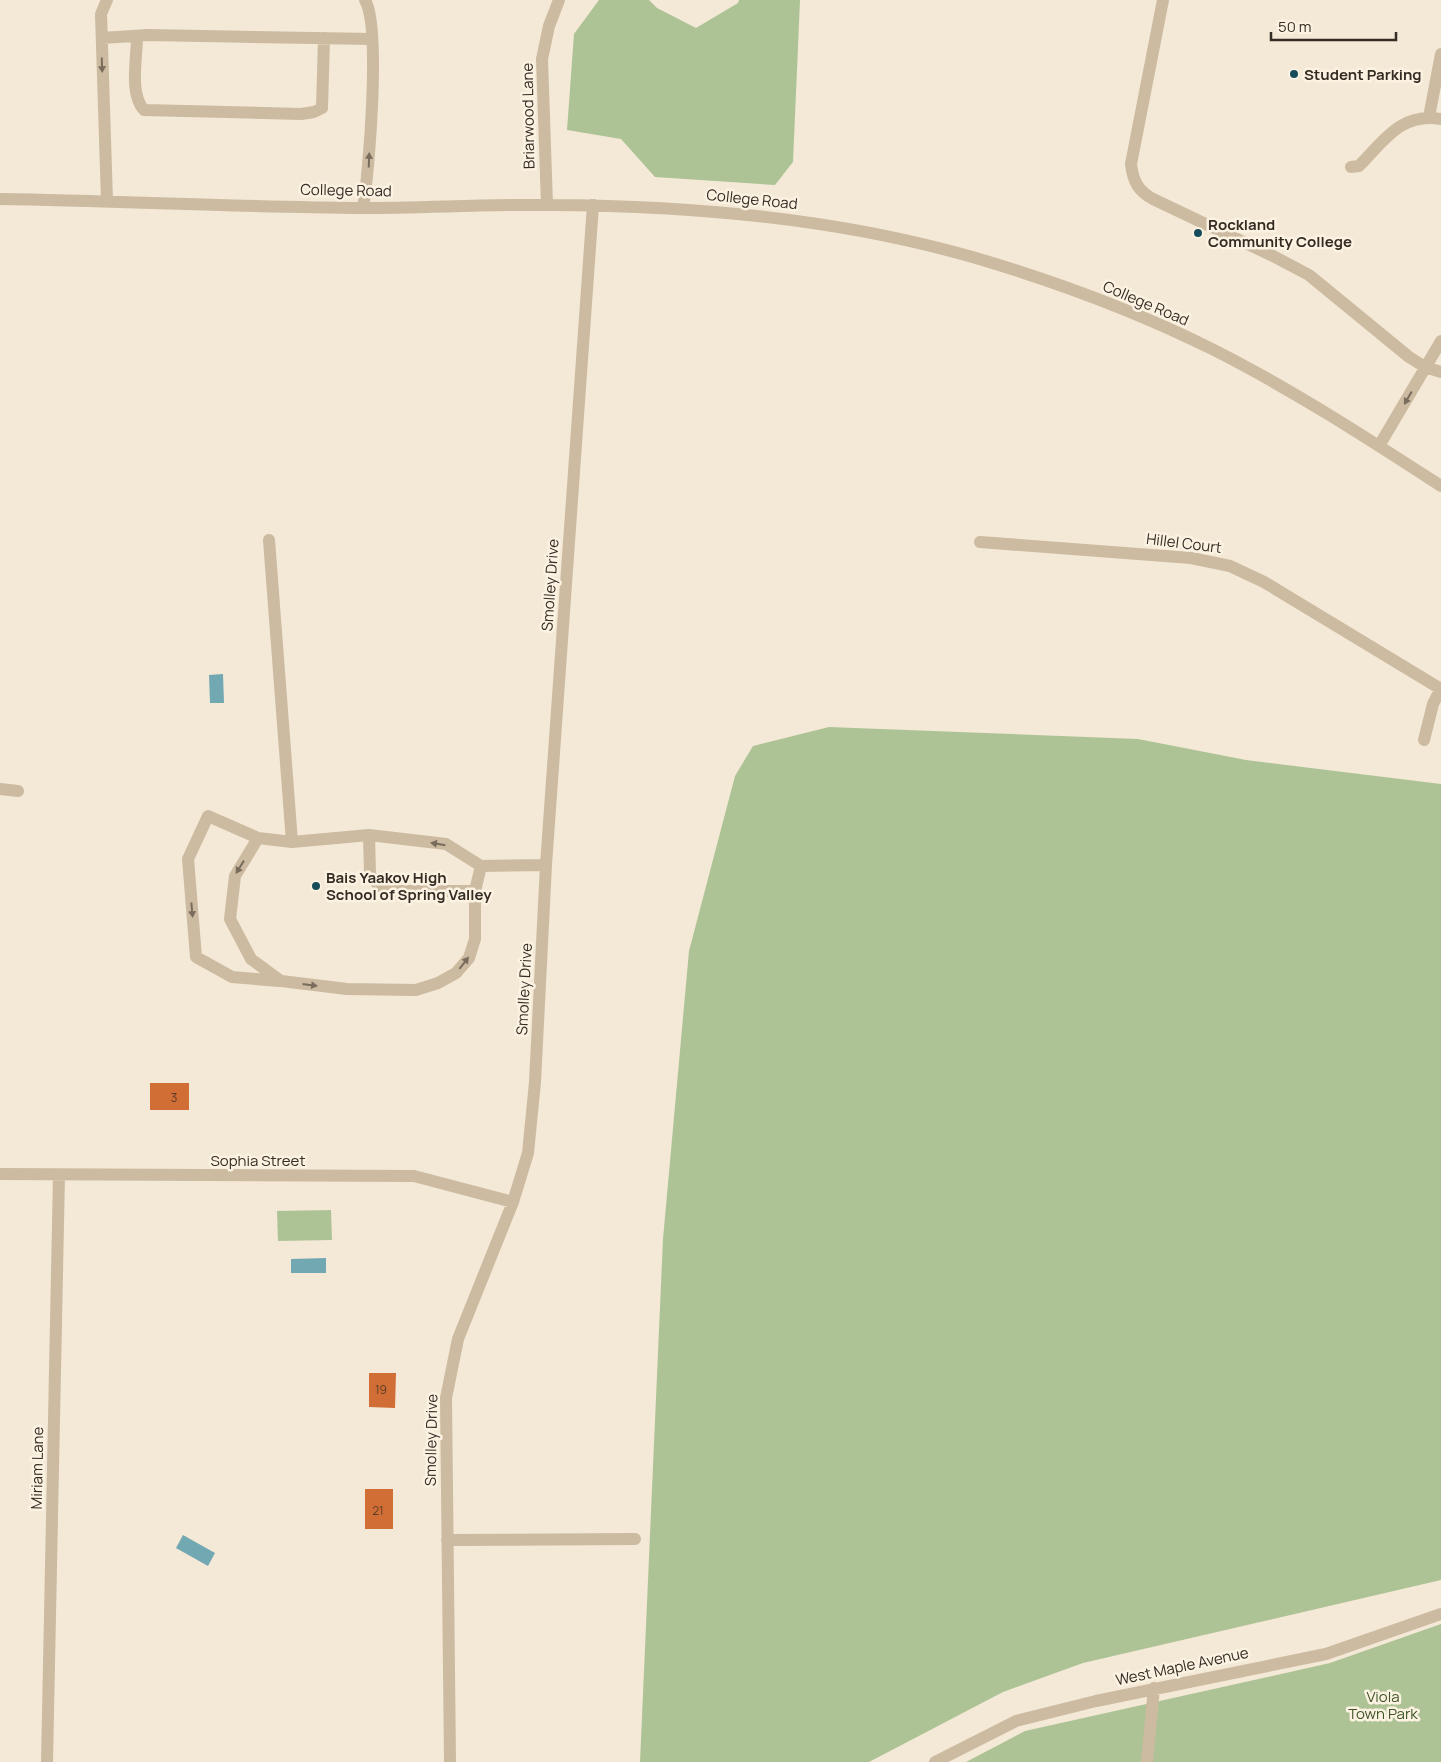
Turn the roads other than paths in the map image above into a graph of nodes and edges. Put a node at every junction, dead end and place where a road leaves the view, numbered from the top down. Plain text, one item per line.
1 (365, 0) edge
2 (560, 0) edge
3 (1163, 0) edge
4 (104, 1) edge
5 (137, 37) junction
6 (102, 38) junction
7 (324, 38) junction
8 (372, 39) junction
9 (1441, 54) edge
10 (1435, 118) edge
11 (1351, 167) dead end
12 (0, 199) edge
13 (107, 201) junction
14 (547, 204) junction
15 (593, 205) junction
16 (364, 208) junction
17 (1441, 341) edge
18 (1425, 367) junction
19 (1441, 372) edge
20 (1379, 446) junction
21 (1441, 486) edge
22 (269, 540) dead end
23 (980, 542) dead end
24 (1441, 688) edge
25 (1424, 740) dead end
26 (0, 788) edge
27 (18, 791) dead end
28 (369, 835) junction
29 (258, 838) junction
30 (292, 842) junction
31 (546, 865) junction
32 (481, 866) junction
33 (475, 891) junction
34 (281, 981) junction
35 (0, 1174) edge
36 (59, 1175) junction
37 (513, 1202) junction
38 (635, 1539) dead end
39 (447, 1540) junction
40 (1441, 1614) edge
41 (1154, 1688) junction
42 (47, 1762) edge
43 (450, 1762) edge
44 (935, 1762) edge
45 (1147, 1762) edge

1 - 8 street
2 - 14 street, Briarwood Lane
3 - 18 street
4 - 6 street
5 - 6 street
5 - 7 street
5 - 7 street
6 -> 13 street
7 - 8 street
16 -> 8 street
9 - 10 street
10 - 11 street
12 - 13 street, College Road
13 - 16 street, College Road
14 - 15 street, College Road
14 - 16 street, College Road
15 - 20 street, College Road
15 - 31 street, Smolley Drive
17 - 18 street
18 - 19 street
18 -> 20 street
20 - 21 street, College Road
22 - 30 street
23 - 24 street, Hillel Court
24 - 25 street
26 - 27 street
28 - 30 street
32 -> 28 street
28 - 33 street
29 - 30 street
29 -> 34 street
29 -> 34 street
31 - 32 street
31 - 37 street, Smolley Drive
32 - 33 street
34 -> 33 street
35 - 36 street, Sophia Street
36 - 37 street, Sophia Street
36 - 42 street, Miriam Lane
37 - 39 street, Smolley Drive
38 - 39 street
39 - 43 street, Smolley Drive
40 - 41 street, West Maple Avenue
41 - 44 street, West Maple Avenue
41 - 45 street

